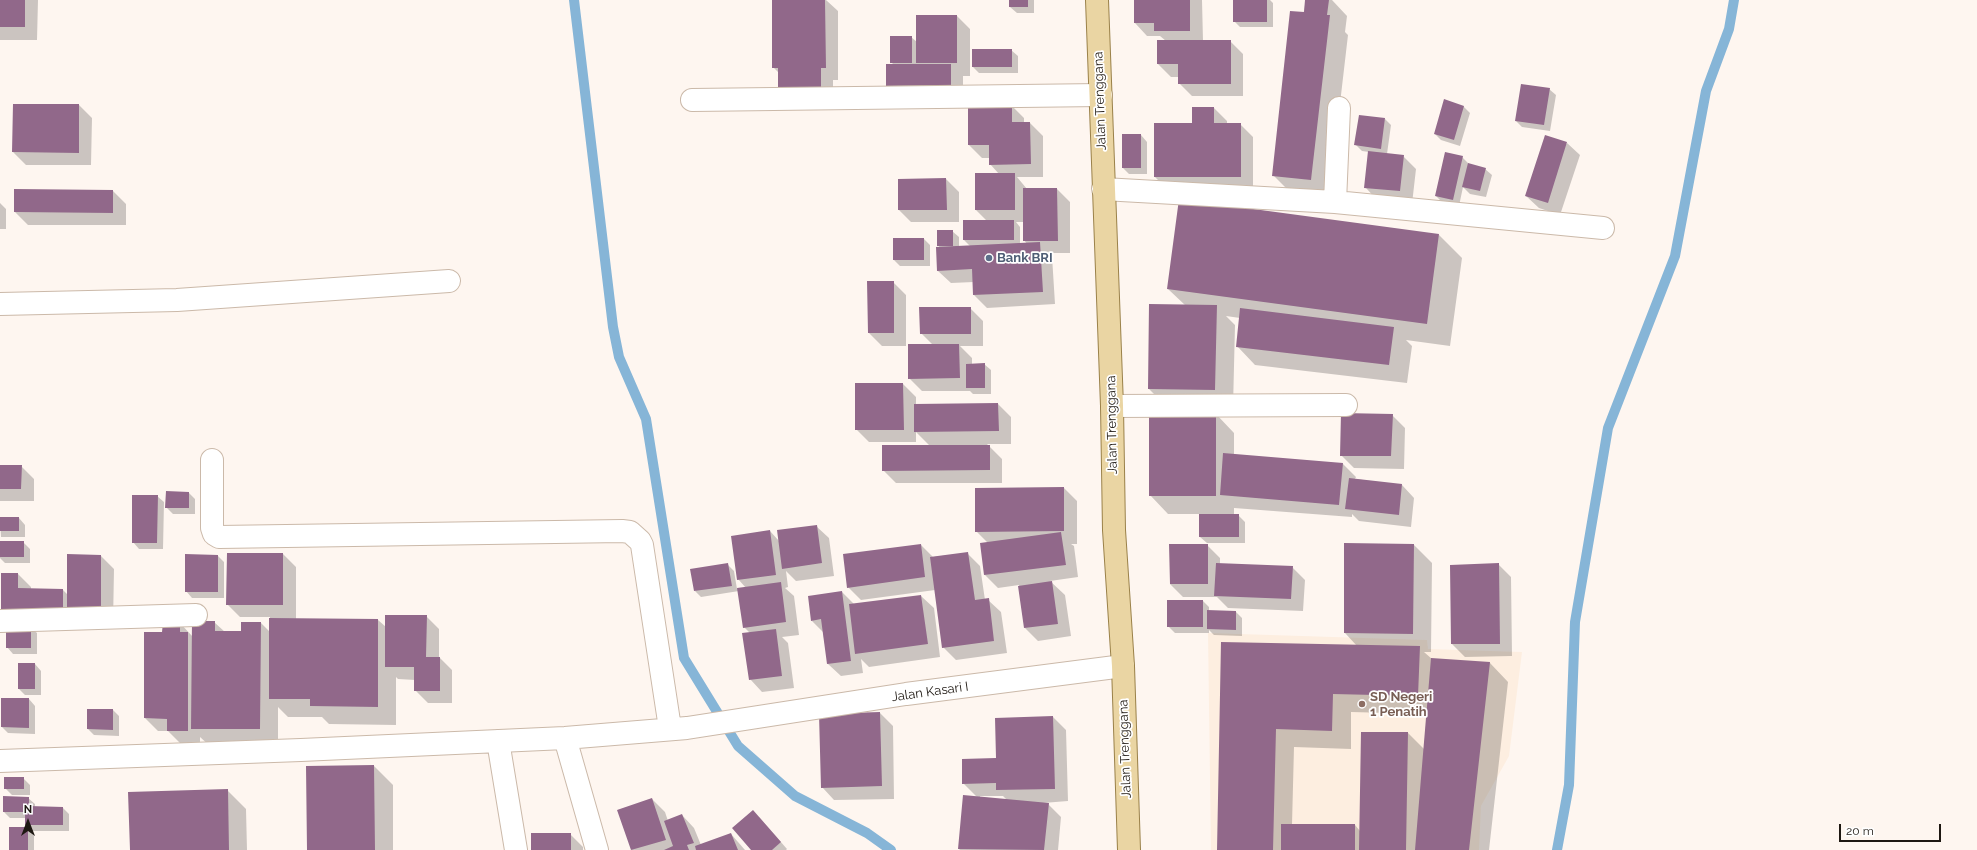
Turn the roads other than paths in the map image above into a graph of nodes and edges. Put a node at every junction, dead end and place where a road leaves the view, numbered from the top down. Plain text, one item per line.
1 (1097, 0) edge
2 (1101, 95) junction
3 (692, 100) dead end
4 (1339, 108) dead end
5 (1103, 189) junction
6 (1335, 202) junction
7 (1603, 228) dead end
8 (449, 281) dead end
9 (0, 304) edge
10 (1346, 405) dead end
11 (1112, 406) junction
12 (212, 460) dead end
13 (196, 615) dead end
14 (0, 621) edge
15 (1123, 666) junction
16 (678, 728) junction
17 (565, 738) junction
18 (498, 741) junction
19 (0, 761) edge
20 (516, 850) edge
21 (597, 850) edge
22 (1129, 850) edge

1 - 2 main road, Jalan Trenggana
2 - 3 street
2 - 5 main road, Jalan Trenggana
4 - 6 street
5 - 6 street
5 - 11 main road, Jalan Trenggana
6 - 7 street
8 - 9 street
10 - 11 street
11 - 15 main road, Jalan Trenggana
12 - 16 street
13 - 14 street
15 - 16 street, Jalan Kasari I
15 - 22 main road, Jalan Trenggana
16 - 17 street, Jalan Kasari I
17 - 18 street, Jalan Kasari I
17 - 21 street
18 - 19 street, Jalan Kasari I
18 - 20 street

